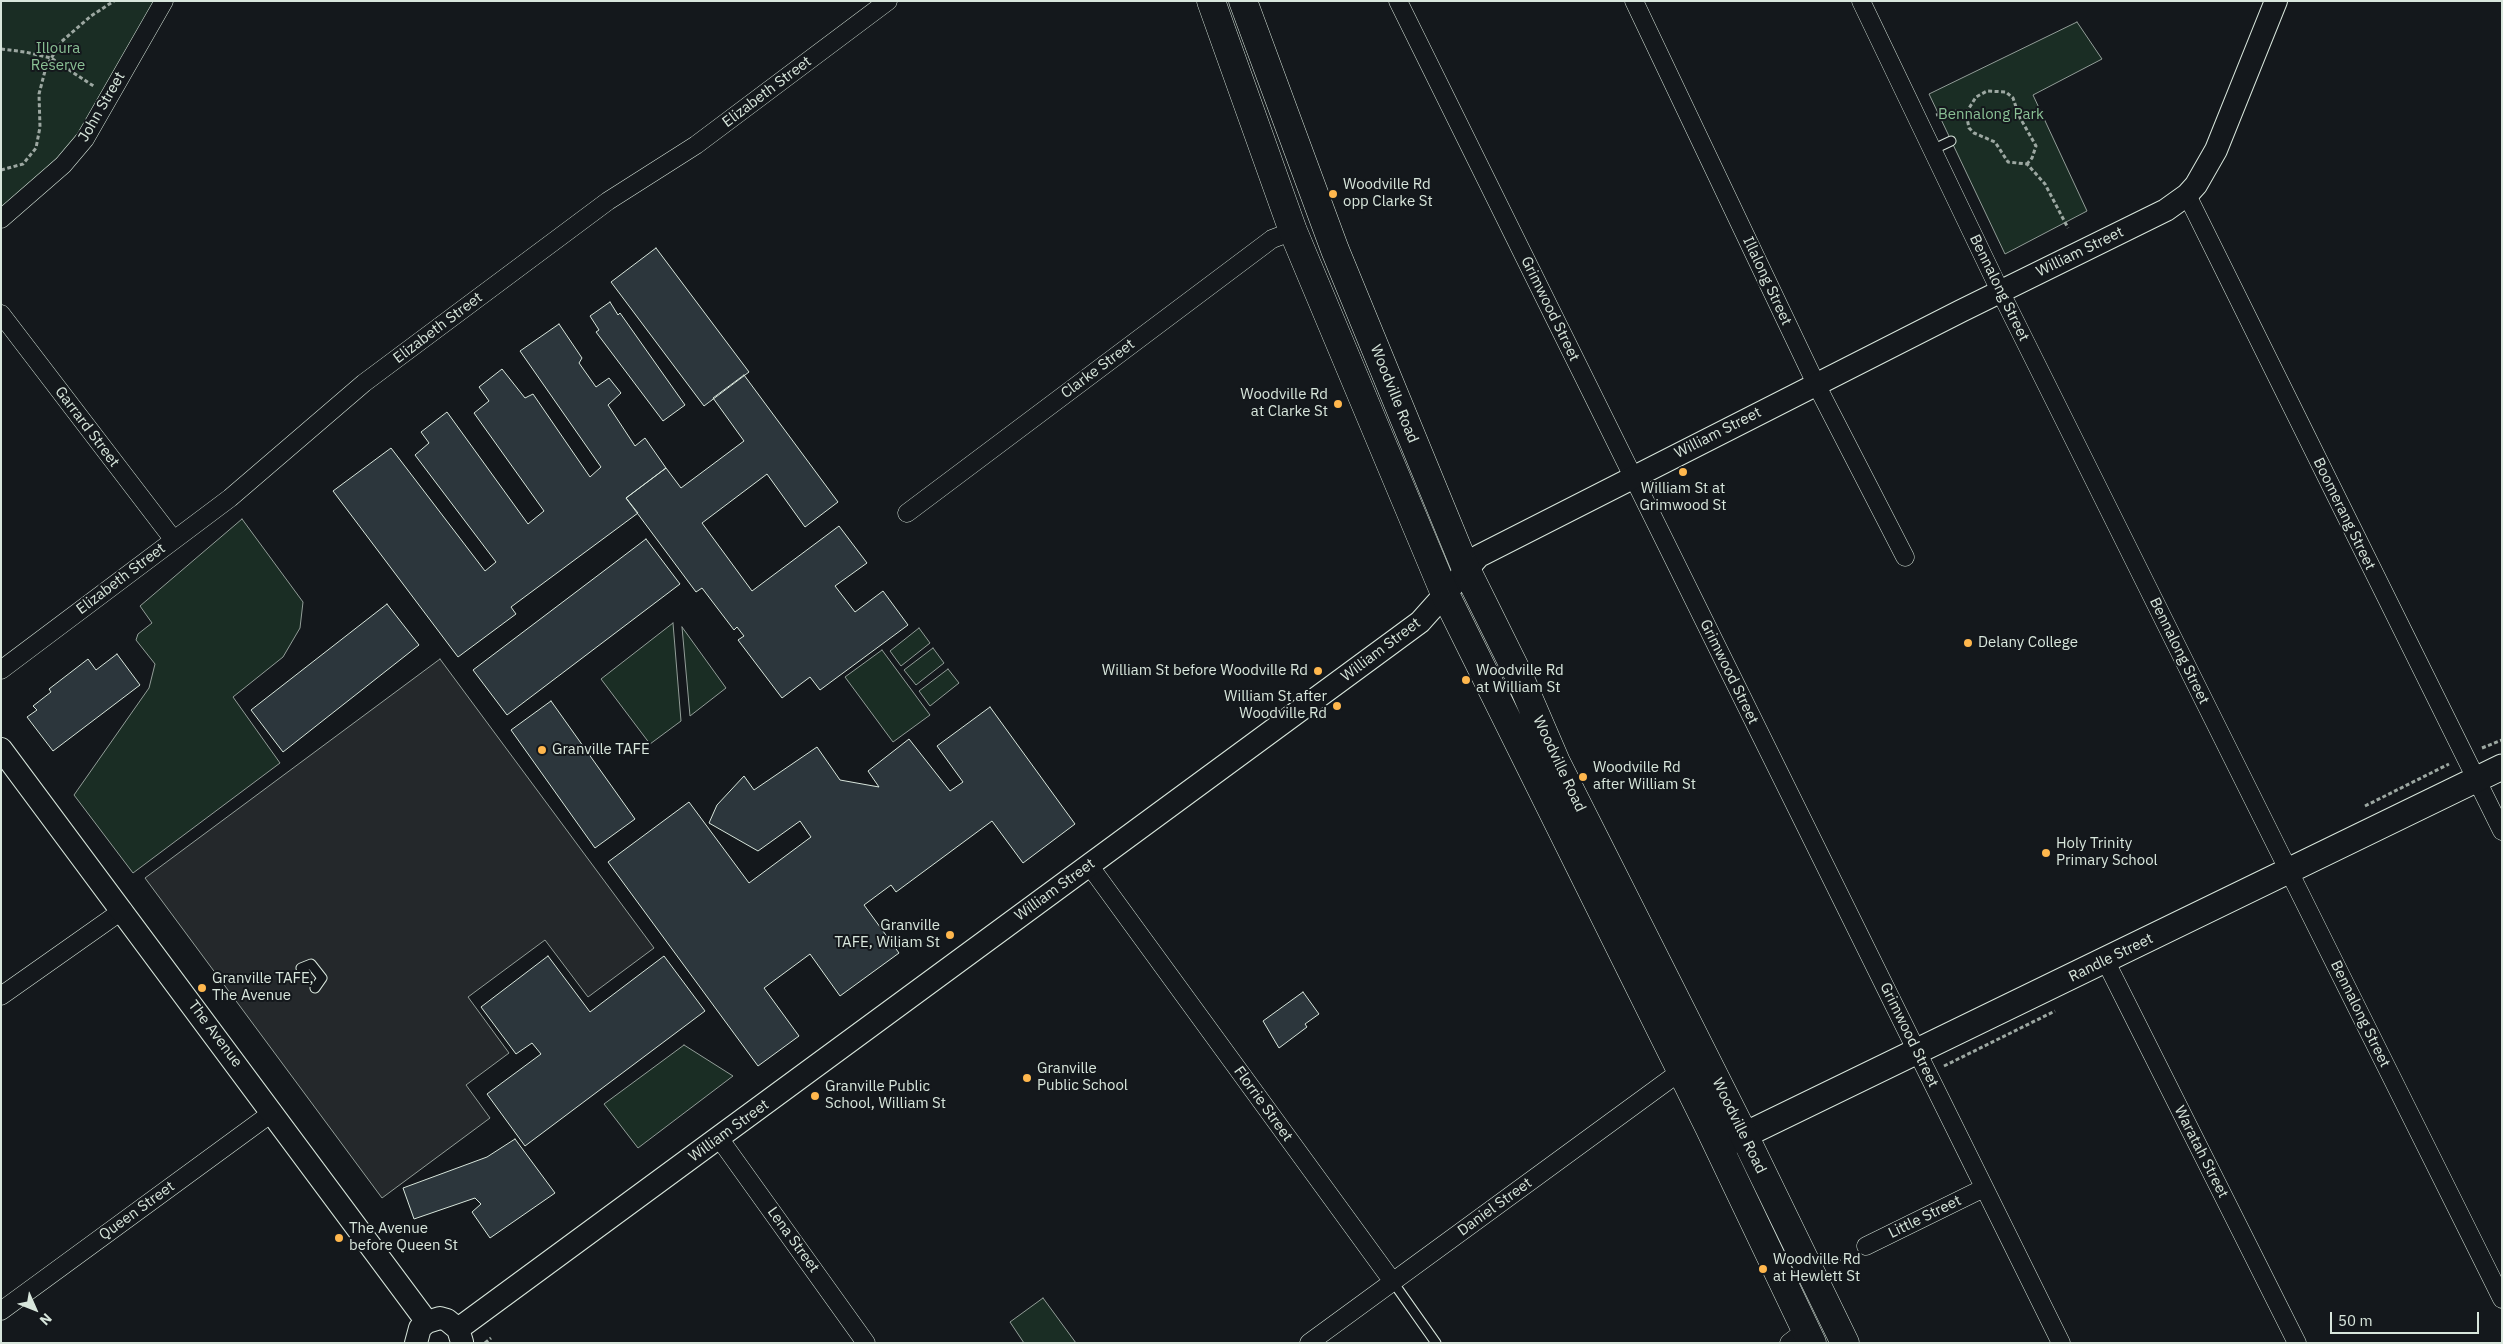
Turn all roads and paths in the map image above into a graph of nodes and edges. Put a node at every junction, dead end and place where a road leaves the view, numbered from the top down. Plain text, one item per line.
1 (114, 1) edge
2 (164, 1) edge
3 (888, 1) edge
4 (1211, 1) edge
5 (1243, 1) edge
6 (1398, 1) edge
7 (1634, 1) edge
8 (1861, 1) edge
9 (2276, 1) edge
10 (1, 49) edge
11 (51, 58) junction
12 (108, 95) junction
13 (1966, 112) junction
14 (1936, 115) dead end
15 (1952, 141) dead end
16 (1932, 150) junction
17 (2027, 164) junction
18 (1, 170) edge
19 (2187, 195) junction
20 (1, 219) edge
21 (2068, 228) dead end
22 (1293, 231) junction
23 (2000, 291) junction
24 (1, 314) edge
25 (1816, 384) junction
26 (1633, 477) junction
27 (907, 513) dead end
28 (173, 539) junction
29 (1905, 557) dead end
30 (1466, 569) junction
31 (1445, 594) junction
32 (1, 670) edge
33 (2502, 740) edge
34 (1, 749) edge
35 (2478, 750) dead end
36 (2449, 764) dead end
37 (2502, 767) edge
38 (2476, 778) junction
39 (2364, 807) dead end
40 (2502, 832) edge
41 (1089, 865) junction
42 (2288, 871) junction
43 (123, 910) junction
44 (2105, 960) junction
45 (301, 968) dead end
46 (316, 988) dead end
47 (1, 996) edge
48 (2063, 1007) dead end
49 (1917, 1052) junction
50 (1944, 1066) dead end
51 (1681, 1071) junction
52 (273, 1112) junction
53 (1744, 1135) junction
54 (719, 1138) junction
55 (1719, 1148) junction
56 (1984, 1188) junction
57 (1866, 1246) joint
58 (1829, 1265) dead end
59 (1393, 1282) junction
60 (2502, 1299) edge
61 (1, 1311) edge
62 (427, 1322) junction
63 (460, 1336) edge
64 (491, 1338) dead end
65 (1802, 1339) edge
66 (416, 1343) edge
67 (485, 1343) edge
68 (866, 1343) edge
69 (1309, 1343) edge
70 (1436, 1343) edge
71 (1845, 1343) edge
72 (2061, 1343) edge
73 (2296, 1343) edge

1 - 11 path
2 - 12 street, John Street
3 - 28 street, Elizabeth Street
4 - 22 main road, Woodville Road
5 - 30 main road, Woodville Road
6 - 26 street, Grimwood Street
7 - 25 street, Illalong Street
8 - 16 street, Bennalong Street
9 - 19 street, William Street
10 - 11 path
11 - 12 path
11 - 18 path
12 - 20 street, John Street
13 - 14 path
13 - 17 path
13 - 17 path
15 - 16 lane
16 - 23 street, Bennalong Street
17 - 21 path
19 - 23 street, William Street
19 - 38 street, Boomerang Street
22 - 27 street, Clarke Street
22 - 31 main road, Woodville Road
23 - 25 street, William Street
23 - 42 street, Bennalong Street
24 - 28 street, Garrard Street
25 - 26 street, William Street
25 - 29 street, Illalong Street
26 - 30 street, William Street
26 - 49 street, Grimwood Street
28 - 32 street, Elizabeth Street
30 - 31 street, William Street
30 - 53 main road, Woodville Road
31 - 41 street, William Street
31 - 51 main road, Woodville Road
33 - 35 path
34 - 43 street, The Avenue
36 - 39 path
37 - 38 main road, Randle Street
38 - 40 street, Boomerang Street
38 - 42 main road, Randle Street
41 - 54 street, William Street
41 - 59 street, Florrie Street
42 - 44 main road, Randle Street
42 - 60 street, Bennalong Street
43 - 47 street
43 - 52 street, The Avenue
44 - 49 main road, Randle Street
44 - 73 street, Waratah Street
45 - 46 lane
48 - 50 path
49 - 53 main road, Randle Street
49 - 56 street, Grimwood Street
51 - 55 main road, Woodville Road
51 - 59 street, Daniel Street
52 - 61 street, Queen Street
52 - 62 street, The Avenue
53 - 55 main road, Randle Street
53 - 71 main road, Woodville Road
54 - 63 street, William Street
54 - 68 street, Lena Street
55 - 65 main road, Woodville Road
56 - 57 street, Little Street
56 - 72 street, Grimwood Street
57 - 58 path
59 - 69 street, Daniel Street
59 - 70 lane, Florrie Street
62 - 63 street
62 - 66 street
64 - 67 path

